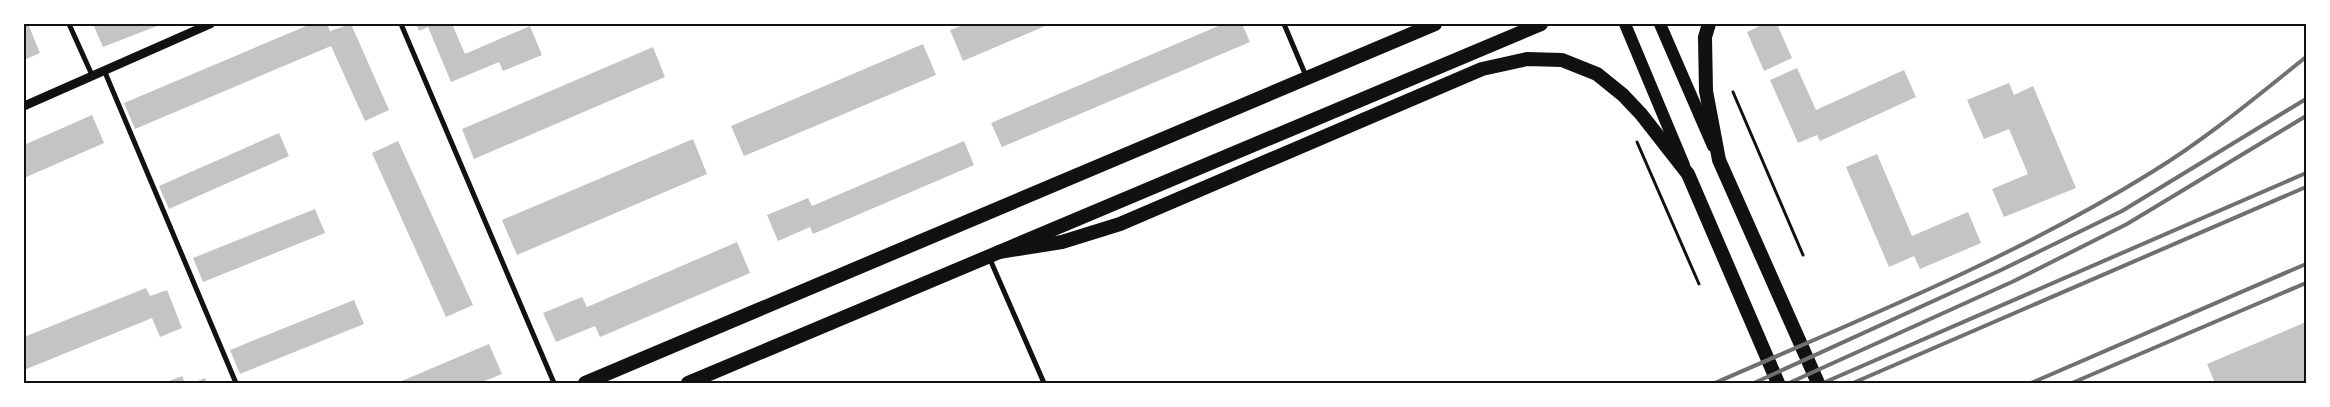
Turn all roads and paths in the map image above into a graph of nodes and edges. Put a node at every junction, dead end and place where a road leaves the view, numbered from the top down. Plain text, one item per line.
1 (69, 24) edge
2 (210, 24) edge
3 (401, 24) edge
4 (1284, 24) edge
5 (1435, 24) edge
6 (1541, 24) edge
7 (1625, 24) edge
8 (1660, 24) edge
9 (1709, 24) edge
10 (104, 70) junction
11 (92, 76) junction
12 (1307, 78) junction
13 (1733, 92) dead end
14 (24, 106) edge
15 (1637, 142) dead end
16 (1719, 160) junction
17 (1688, 174) junction
18 (994, 255) junction
19 (1803, 255) dead end
20 (1699, 284) dead end
21 (236, 383) edge
22 (554, 383) edge
23 (585, 383) edge
24 (688, 383) edge
25 (1044, 383) edge
26 (1778, 383) edge
27 (1818, 383) edge

1 - 11 street
2 - 10 street
3 - 22 street
4 - 12 street
5 - 12 highway
6 - 18 highway
7 - 17 main road
8 - 16 main road
9 - 16 highway
10 - 11 street
10 - 21 street
11 - 14 street
12 - 23 highway
13 - 19 path
15 - 20 path
16 - 27 highway
17 - 18 highway
17 - 26 highway
18 - 24 highway
18 - 25 street

